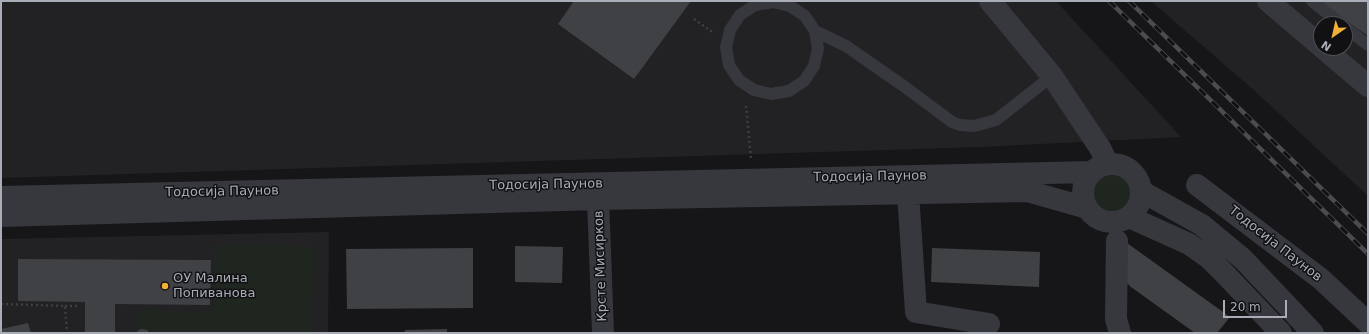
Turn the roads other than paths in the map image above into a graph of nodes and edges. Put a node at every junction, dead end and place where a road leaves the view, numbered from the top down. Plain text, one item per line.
1 (990, 1) edge
2 (1268, 1) edge
3 (1312, 1) edge
4 (1331, 16) edge
5 (815, 31) junction
6 (1353, 34) edge
7 (1313, 39) edge
8 (1368, 46) edge
9 (1333, 56) edge
10 (1052, 76) junction
11 (1368, 86) edge
12 (1100, 168) junction
13 (1198, 185) dead end
14 (1141, 192) junction
15 (908, 193) junction
16 (1, 197) edge
17 (598, 199) junction
18 (1087, 208) junction
19 (1, 216) edge
20 (1129, 216) junction
21 (1117, 240) dead end
22 (1368, 323) edge
23 (989, 324) dead end
24 (604, 333) edge
25 (1120, 333) edge
26 (1281, 333) edge
27 (1313, 333) edge

1 - 10 street
2 - 7 street
3 - 4 lane
5 - 5 lane
5 - 10 lane
6 - 8 lane
9 - 11 street
10 - 12 street
12 - 14 street
12 - 16 street, Тодосија Паунов
12 - 18 street
13 - 22 street, Тодосија Паунов
14 - 20 street
14 - 27 street
15 - 17 street, Тодосија Паунов
15 - 18 street, Тодосија Паунов
15 - 23 street
17 - 19 street, Тодосија Паунов
17 - 24 street, Крсте Мисирков
18 - 20 street
20 - 26 street
21 - 25 street

